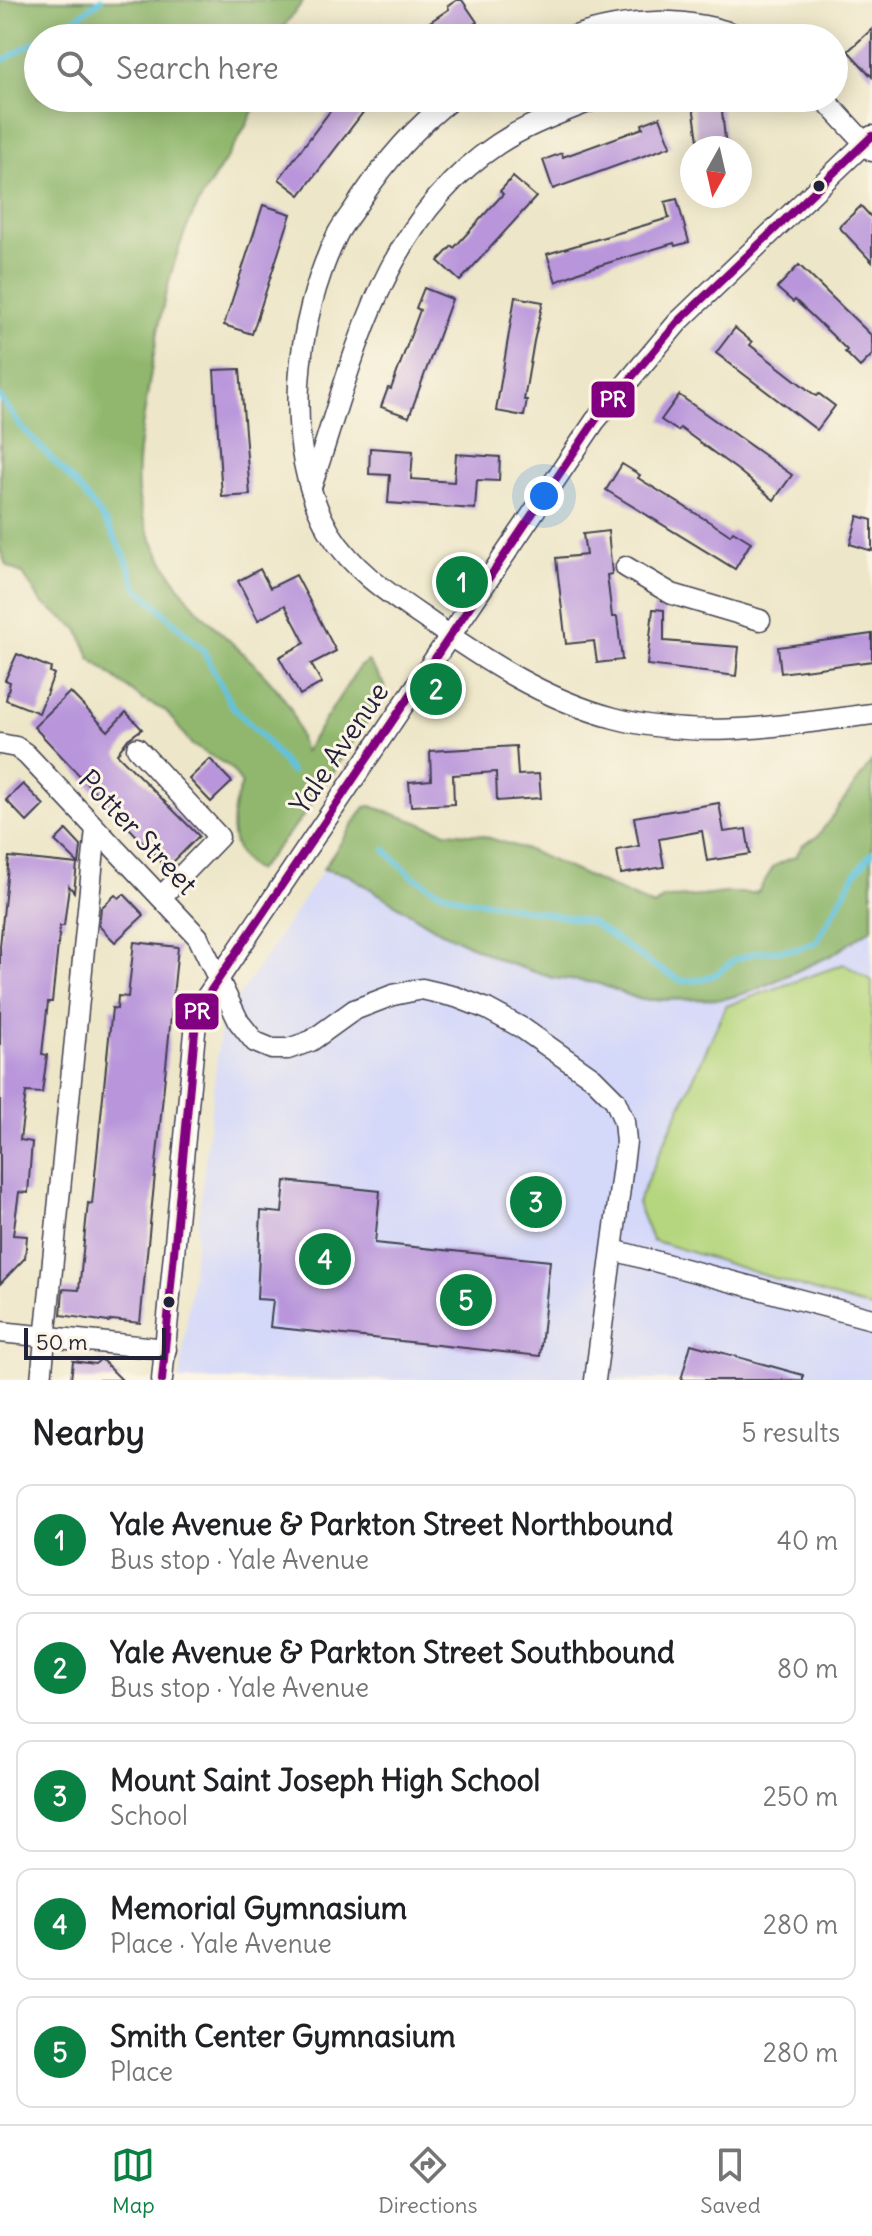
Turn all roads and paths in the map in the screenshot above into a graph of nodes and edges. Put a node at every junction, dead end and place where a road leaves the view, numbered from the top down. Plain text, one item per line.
1 (638, 24) edge
2 (695, 24) edge
3 (435, 112) edge
4 (565, 112) edge
5 (837, 112) edge
6 (869, 144) edge
7 (311, 487) junction
8 (626, 567) dead end
9 (760, 620) dead end
10 (450, 636) junction
11 (872, 714) edge
12 (0, 744) edge
13 (137, 748) dead end
14 (96, 829) junction
15 (161, 897) junction
16 (218, 977) junction
17 (613, 1250) junction
18 (872, 1319) edge
19 (0, 1332) edge
20 (46, 1337) junction
21 (166, 1349) junction
22 (41, 1380) edge
23 (162, 1380) edge
24 (595, 1380) edge

1 - 2 street
3 - 7 street
4 - 7 street
5 - 6 street
6 - 10 street, Yale Avenue
7 - 10 street
8 - 9 street
10 - 11 street
10 - 16 street, Yale Avenue
12 - 14 street, Potter Street
13 - 15 street
14 - 15 street, Potter Street
14 - 20 street
15 - 16 street, Potter Street
16 - 17 street, Potter Street
16 - 21 street, Yale Avenue
17 - 18 street
17 - 24 street
19 - 20 street
20 - 21 street
20 - 22 street
21 - 23 street, Yale Avenue

